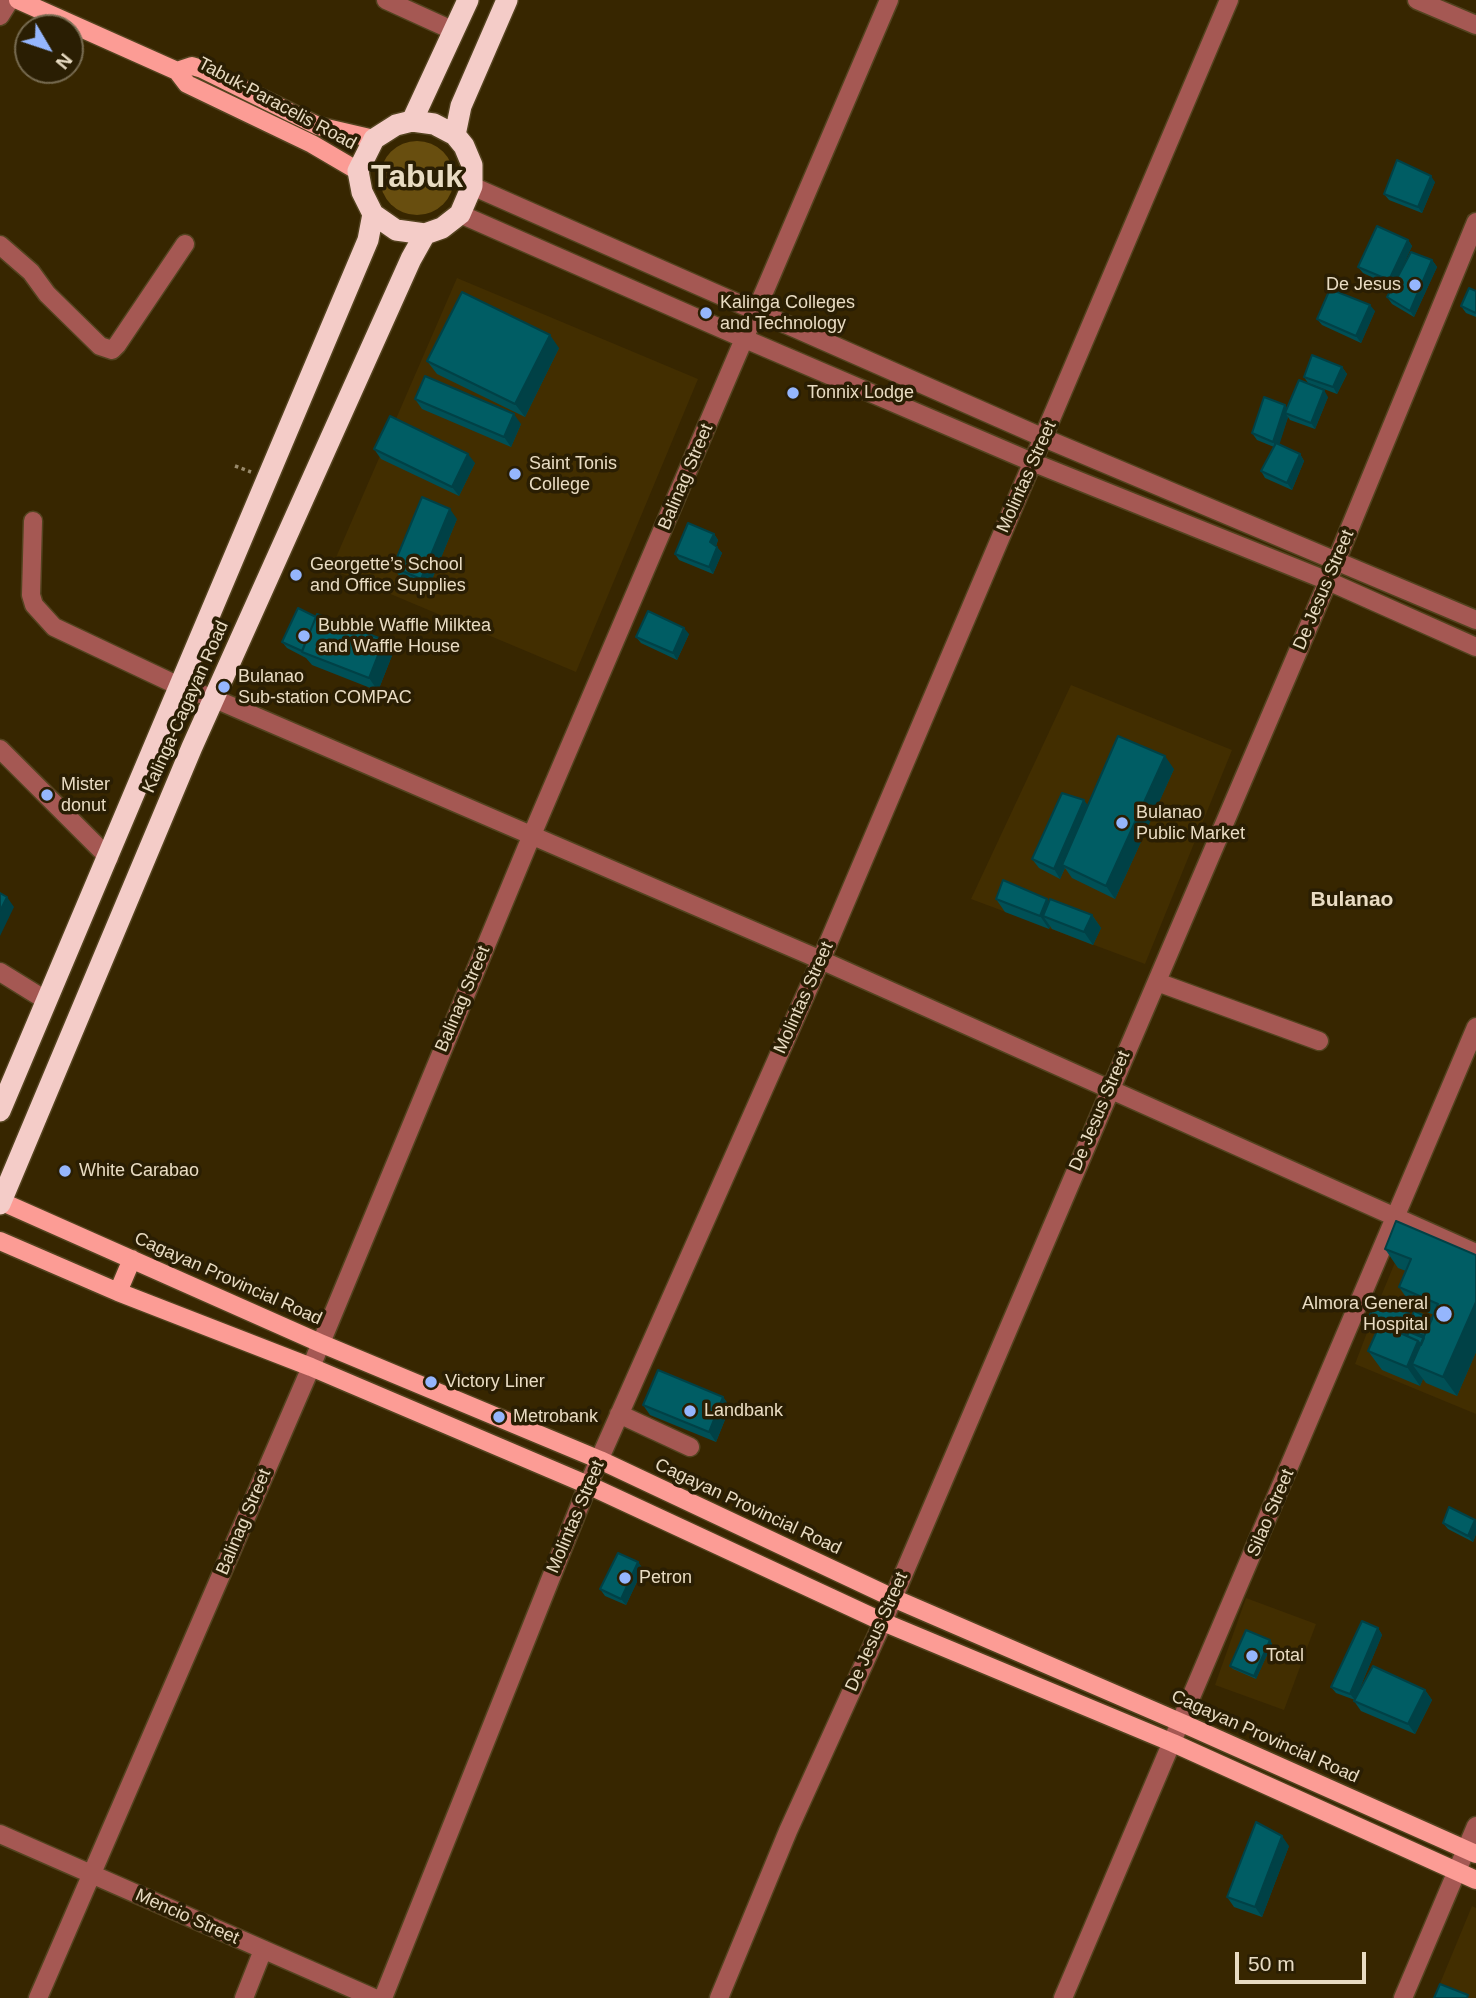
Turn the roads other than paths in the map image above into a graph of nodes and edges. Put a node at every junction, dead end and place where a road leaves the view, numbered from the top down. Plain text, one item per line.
1 (10, 0) edge
2 (18, 0) edge
3 (386, 0) edge
4 (468, 0) edge
5 (507, 0) edge
6 (889, 0) edge
7 (1229, 0) edge
8 (1417, 0) edge
9 (47, 6) edge
10 (0, 16) edge
11 (1476, 25) edge
12 (454, 31) junction
13 (177, 71) junction
14 (412, 121) junction
15 (455, 135) junction
16 (374, 139) junction
17 (358, 171) junction
18 (472, 186) junction
19 (373, 214) junction
20 (460, 214) junction
21 (1476, 222) edge
22 (425, 234) junction
23 (186, 244) dead end
24 (0, 245) edge
25 (757, 310) junction
26 (745, 339) junction
27 (1044, 438) junction
28 (1032, 462) junction
29 (33, 522) dead end
30 (1336, 560) junction
31 (1328, 581) junction
32 (1476, 620) edge
33 (1476, 647) edge
34 (181, 687) junction
35 (215, 699) junction
36 (0, 749) edge
37 (531, 837) junction
38 (109, 858) junction
39 (821, 960) junction
40 (0, 972) edge
41 (1157, 982) junction
42 (47, 1001) junction
43 (1476, 1027) edge
44 (1319, 1041) dead end
45 (1109, 1090) junction
46 (0, 1111) edge
47 (0, 1202) edge
48 (1395, 1219) junction
49 (0, 1241) edge
50 (1476, 1253) edge
51 (132, 1259) junction
52 (118, 1292) junction
53 (320, 1343) junction
54 (311, 1367) junction
55 (620, 1414) junction
56 (690, 1447) dead end
57 (600, 1460) junction
58 (588, 1485) junction
59 (893, 1598) junction
60 (883, 1622) junction
61 (1182, 1723) junction
62 (1173, 1743) junction
63 (1476, 1826) edge
64 (0, 1834) edge
65 (1471, 1852) edge
66 (1457, 1872) junction
67 (90, 1874) junction
68 (1476, 1880) edge
69 (263, 1950) junction
70 (38, 1998) edge
71 (244, 1998) edge
72 (374, 1998) edge
73 (383, 1998) edge
74 (719, 1998) edge
75 (1063, 1998) edge
76 (1404, 1998) edge

1 - 10 street
2 - 9 main road, Tabuk-Paracelis Road
3 - 12 street
4 - 12 highway
5 - 15 highway
6 - 25 street, Balinag Street
7 - 27 street, Molintas Street
8 - 11 street
9 - 13 main road, Tabuk-Paracelis Road
12 - 14 highway
13 - 16 main road, Tabuk-Paracelis Road
13 - 17 main road, Tabuk-Paracelis Road
14 - 15 highway
14 - 16 highway
15 - 18 highway
16 - 17 highway
17 - 19 highway
18 - 20 highway
18 - 25 street
19 - 22 highway
19 - 34 highway, Kalinga-Cagayan Road
20 - 22 highway
20 - 26 street
21 - 30 street, De Jesus Street
22 - 35 highway, Kalinga-Cagayan Road
23 - 24 street
25 - 26 street, Balinag Street
25 - 27 street
26 - 28 street
26 - 37 street, Balinag Street
27 - 28 street, Molintas Street
27 - 30 street
28 - 31 street
28 - 39 street, Molintas Street
29 - 34 street
30 - 31 street, De Jesus Street
30 - 32 street
31 - 33 street
31 - 41 street, De Jesus Street
34 - 35 street
34 - 38 highway, Kalinga-Cagayan Road
35 - 37 street
35 - 47 highway, Kalinga-Cagayan Road
36 - 38 street
37 - 39 street
37 - 53 street, Balinag Street
38 - 42 highway, Kalinga-Cagayan Road
39 - 45 street
39 - 55 street, Molintas Street
40 - 42 street
41 - 44 street
41 - 45 street, De Jesus Street
42 - 46 highway, Kalinga-Cagayan Road
43 - 48 street, Silao Street
45 - 48 street
45 - 59 street, De Jesus Street
47 - 51 main road, Cagayan Provincial Road
48 - 50 street
48 - 61 street, Silao Street
49 - 52 main road
51 - 52 main road
51 - 53 main road, Cagayan Provincial Road
52 - 54 main road
53 - 54 street, Balinag Street
53 - 57 main road, Cagayan Provincial Road
54 - 58 main road
54 - 67 street, Balinag Street
55 - 56 street
55 - 57 street, Molintas Street
57 - 58 street, Molintas Street
57 - 59 main road, Cagayan Provincial Road
58 - 60 main road
58 - 73 street, Molintas Street
59 - 60 street, De Jesus Street
59 - 61 main road, Cagayan Provincial Road
60 - 62 main road
60 - 74 street, De Jesus Street
61 - 62 street, Silao Street
61 - 65 main road, Cagayan Provincial Road
62 - 66 main road
62 - 75 street, Silao Street
63 - 65 street
64 - 67 street, Mencio Street
65 - 66 street
66 - 68 main road
66 - 76 street
67 - 69 street, Mencio Street
67 - 70 street, Balinag Street
69 - 71 street
69 - 72 street, Mencio Street

